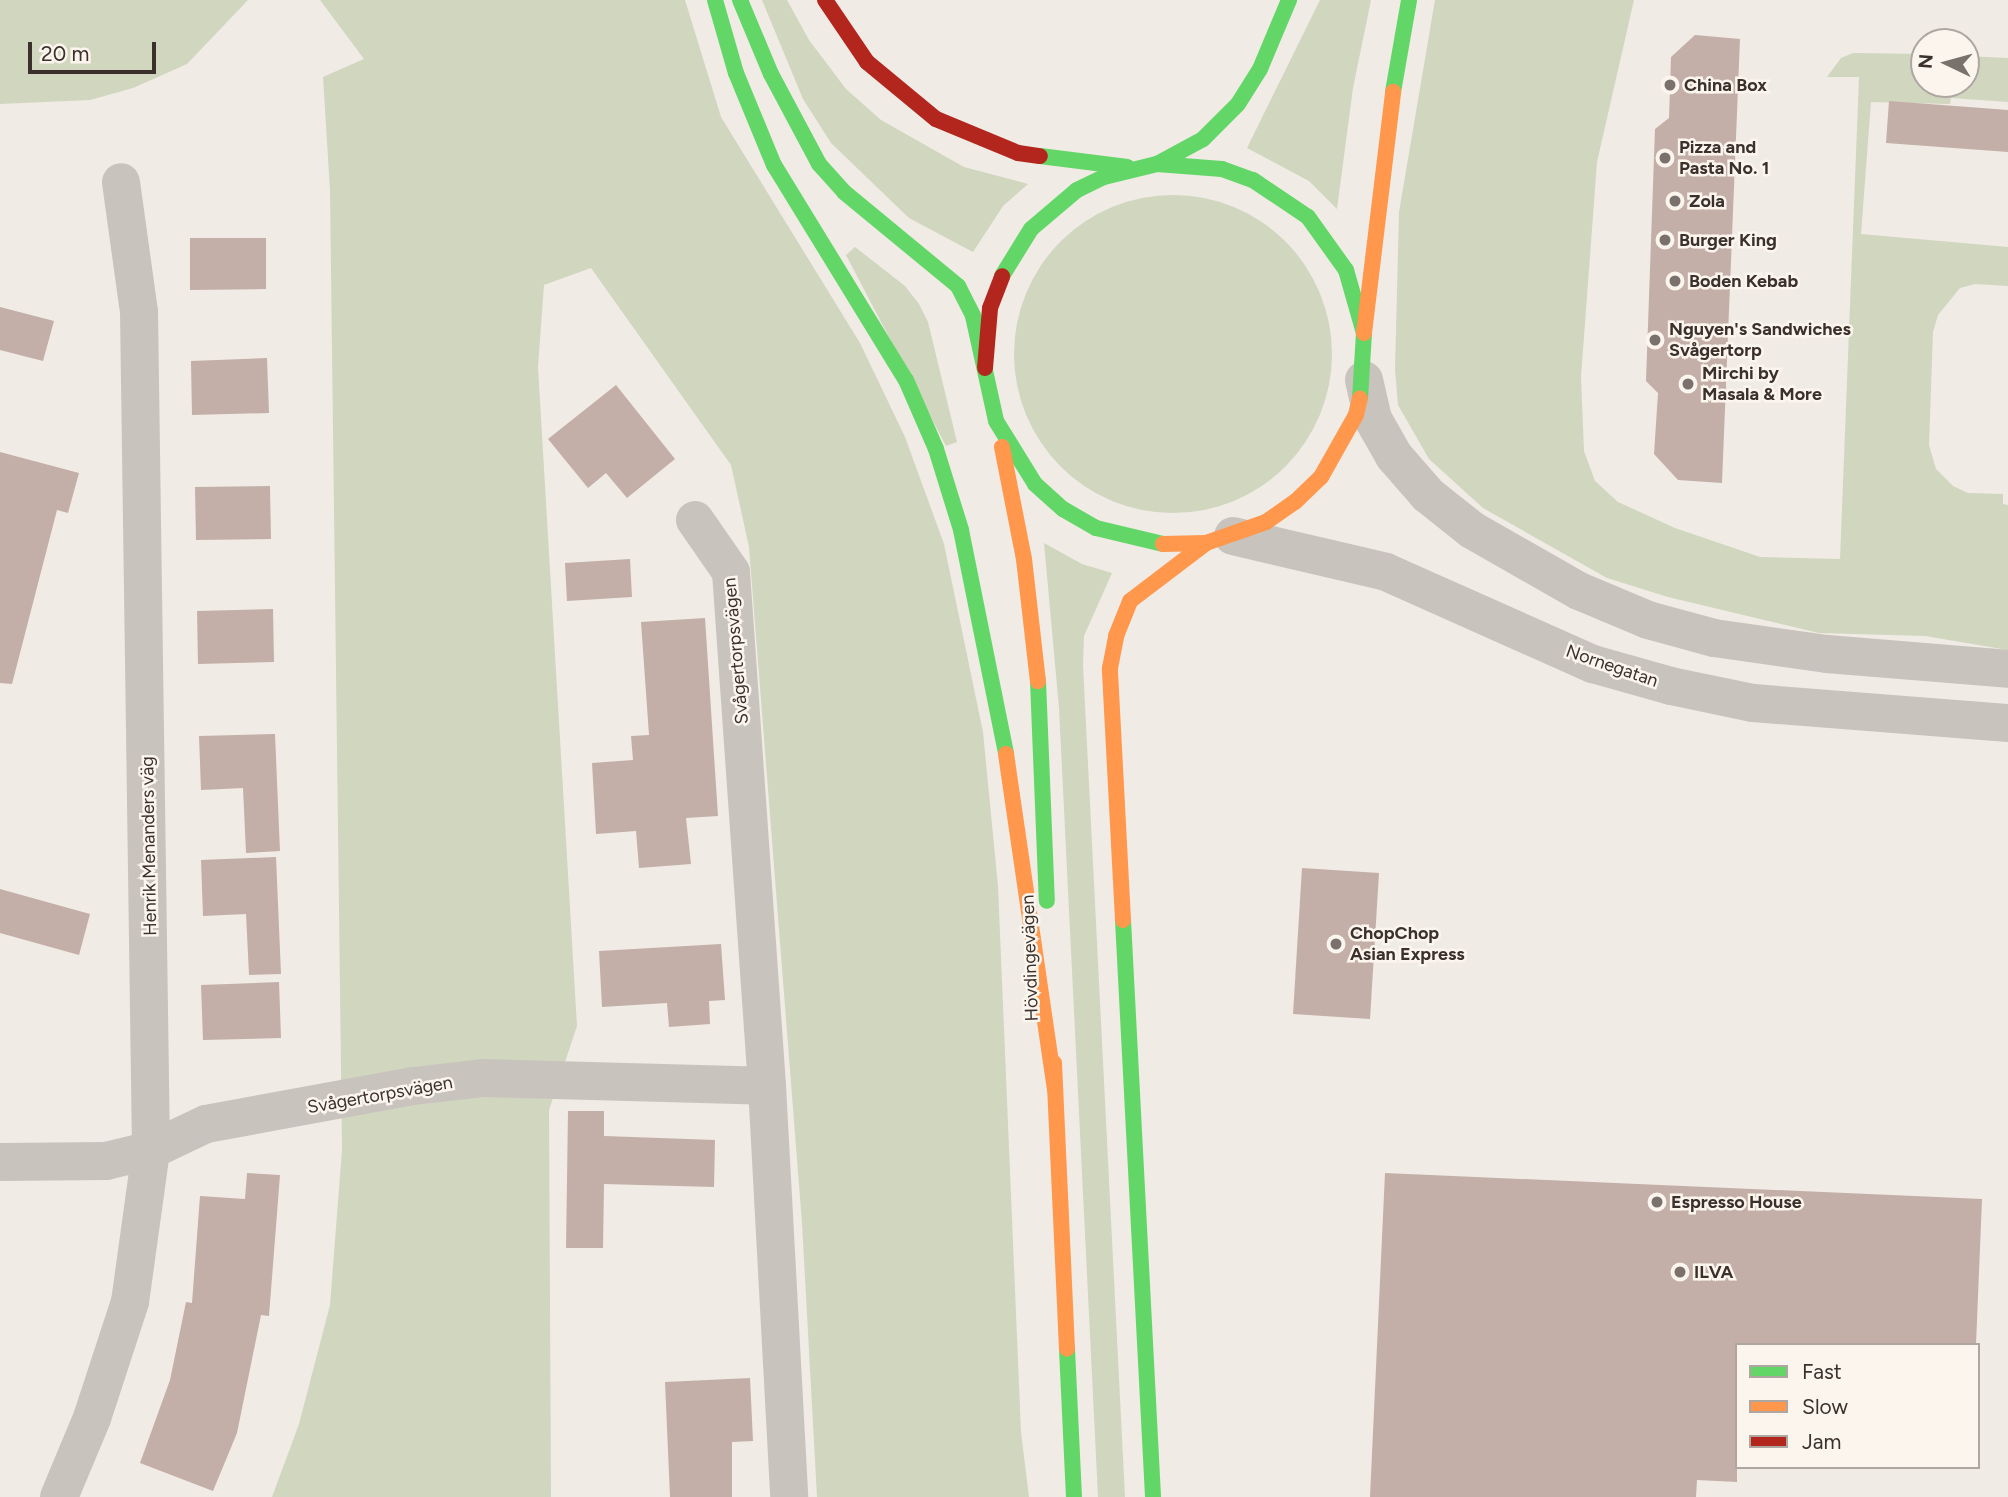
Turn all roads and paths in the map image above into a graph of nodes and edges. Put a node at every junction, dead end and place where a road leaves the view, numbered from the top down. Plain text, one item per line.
1 (715, 0) edge
2 (825, 0) edge
3 (1289, 0) edge
4 (1409, 0) edge
5 (741, 3) edge
6 (1157, 164) junction
7 (1133, 168) junction
8 (121, 182) dead end
9 (1364, 333) junction
10 (985, 368) junction
11 (1364, 380) junction
12 (996, 421) junction
13 (695, 520) dead end
14 (1219, 540) junction
15 (2008, 669) edge
16 (2008, 723) edge
17 (768, 1086) junction
18 (1055, 1089) junction
19 (151, 1150) junction
20 (0, 1162) edge
21 (59, 1497) edge
22 (789, 1497) edge
23 (1074, 1497) edge
24 (1153, 1497) edge

1 - 18 main road
2 - 7 main road
3 - 6 main road
4 - 9 main road
5 - 10 main road, Hövdingevägen
6 - 7 main road
6 - 9 main road
7 - 10 main road
8 - 19 street, Henrik Menanders väg
9 - 11 main road
10 - 12 main road, Hövdingevägen
11 - 14 main road
11 - 15 street
12 - 14 main road
12 - 18 main road, Hövdingevägen
13 - 17 street, Svågertorpsvägen
14 - 16 street, Nornegatan
14 - 24 main road
17 - 19 street, Svågertorpsvägen
17 - 22 street, Svågertorpsvägen
18 - 23 main road, Hövdingevägen
19 - 20 street, Svågertorpsvägen
19 - 21 street, Henrik Menanders väg

